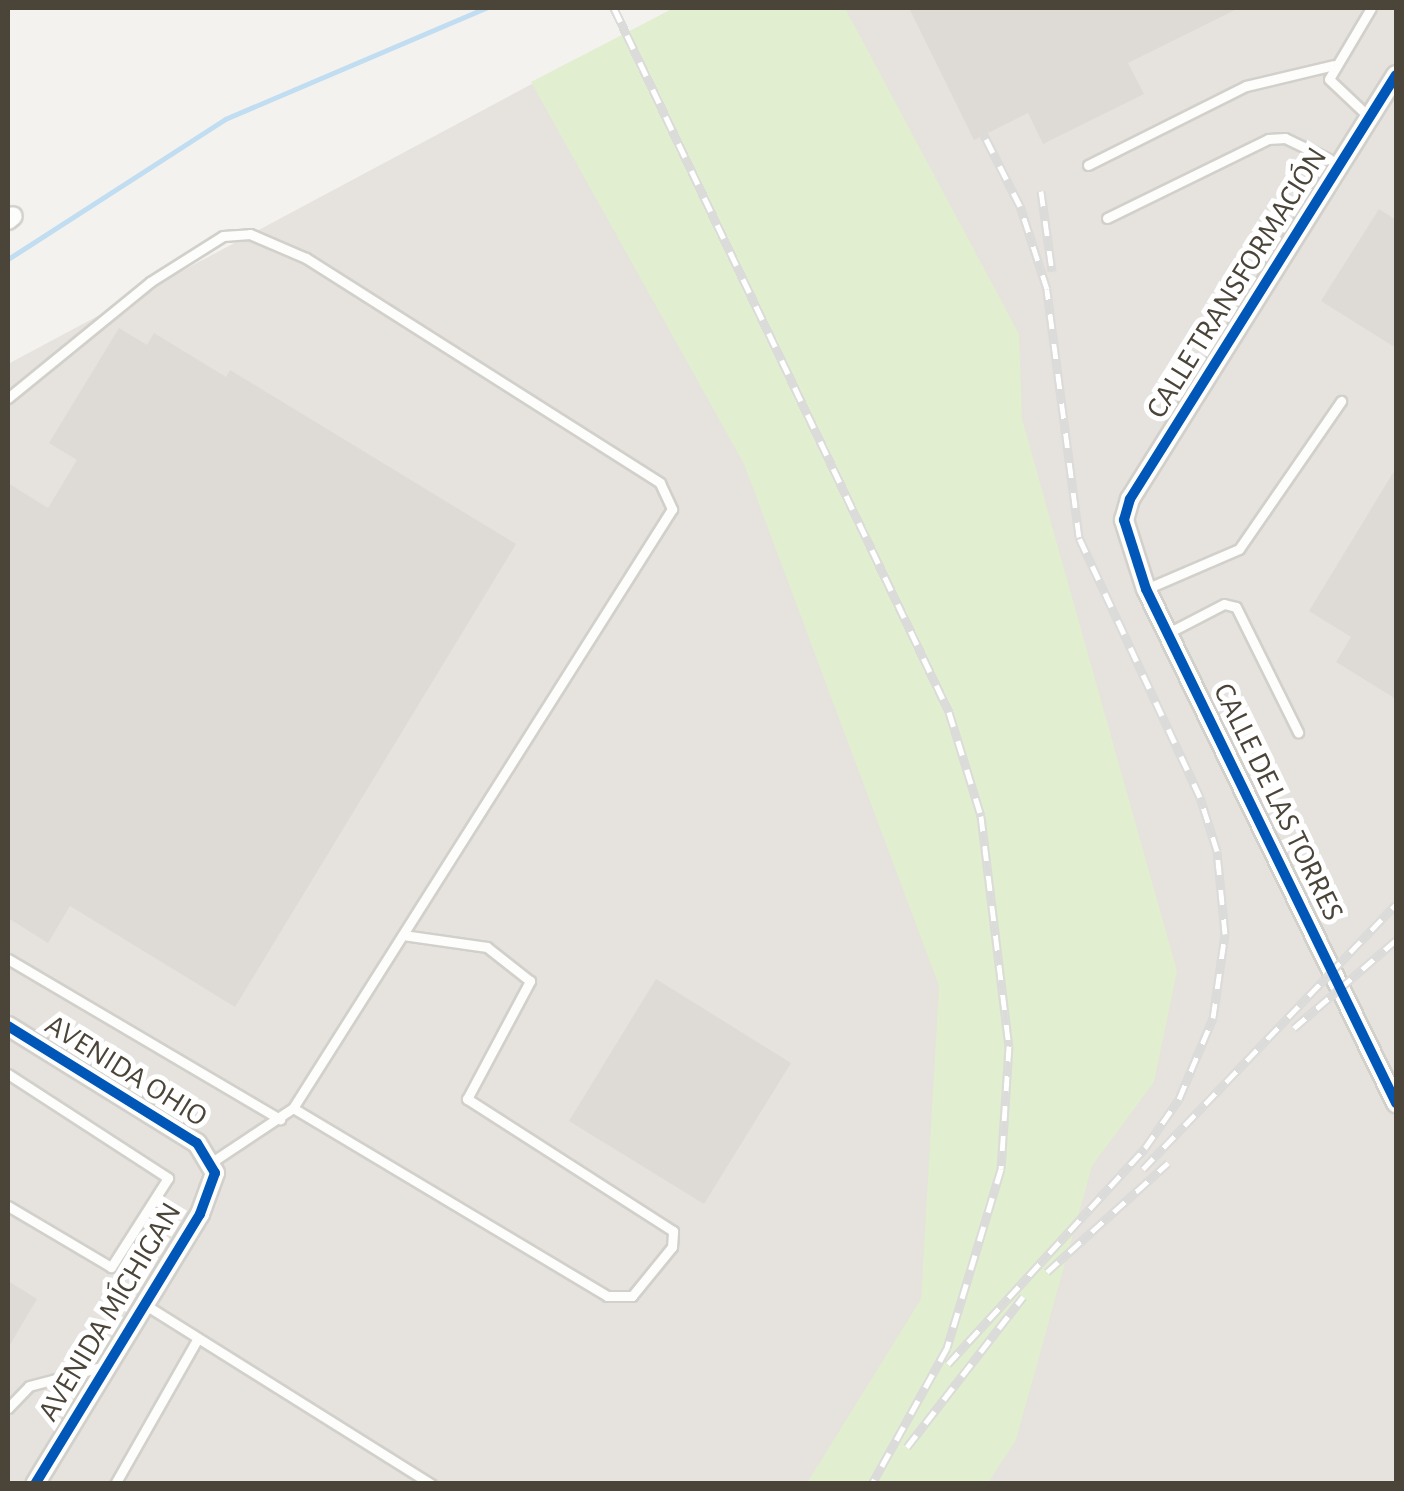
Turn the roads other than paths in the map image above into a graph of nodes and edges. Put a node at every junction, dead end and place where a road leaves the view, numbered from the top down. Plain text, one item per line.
1 (1371, 8) edge
2 (1334, 64) junction
3 (1396, 76) edge
4 (1370, 118) junction
5 (1088, 165) dead end
6 (1341, 165) junction
7 (1107, 218) dead end
8 (8, 398) edge
9 (1342, 400) dead end
10 (1124, 520) joint
11 (1146, 589) junction
12 (1168, 633) junction
13 (1298, 732) dead end
14 (402, 935) junction
15 (8, 959) edge
16 (8, 1026) edge
17 (8, 1074) edge
18 (1396, 1102) edge
19 (293, 1108) junction
20 (280, 1118) junction
21 (212, 1162) junction
22 (8, 1206) edge
23 (144, 1304) junction
24 (198, 1338) junction
25 (107, 1365) junction
26 (8, 1408) edge
27 (35, 1484) edge
28 (115, 1484) edge
29 (430, 1484) edge

1 - 2 lane
2 - 4 lane
2 - 5 lane
3 - 4 street, CALLE TRANSFORMACIÓN
4 - 6 street, CALLE TRANSFORMACIÓN
6 - 7 lane
6 - 10 street, CALLE TRANSFORMACIÓN
8 - 14 lane
9 - 11 lane
10 - 11 street, CALLE DE LAS TORRES
11 - 12 street, CALLE DE LAS TORRES
12 - 13 lane
12 - 18 street, CALLE DE LAS TORRES
14 - 19 lane
14 - 19 lane
15 - 20 lane
16 - 21 street, AVENIDA OHIO
17 - 22 lane
19 - 20 lane
20 - 21 lane
21 - 23 street, AVENIDA MÍCHIGAN
23 - 24 lane
23 - 25 street, AVENIDA MÍCHIGAN
24 - 28 lane
24 - 29 lane
25 - 26 lane
25 - 27 street, AVENIDA MÍCHIGAN

